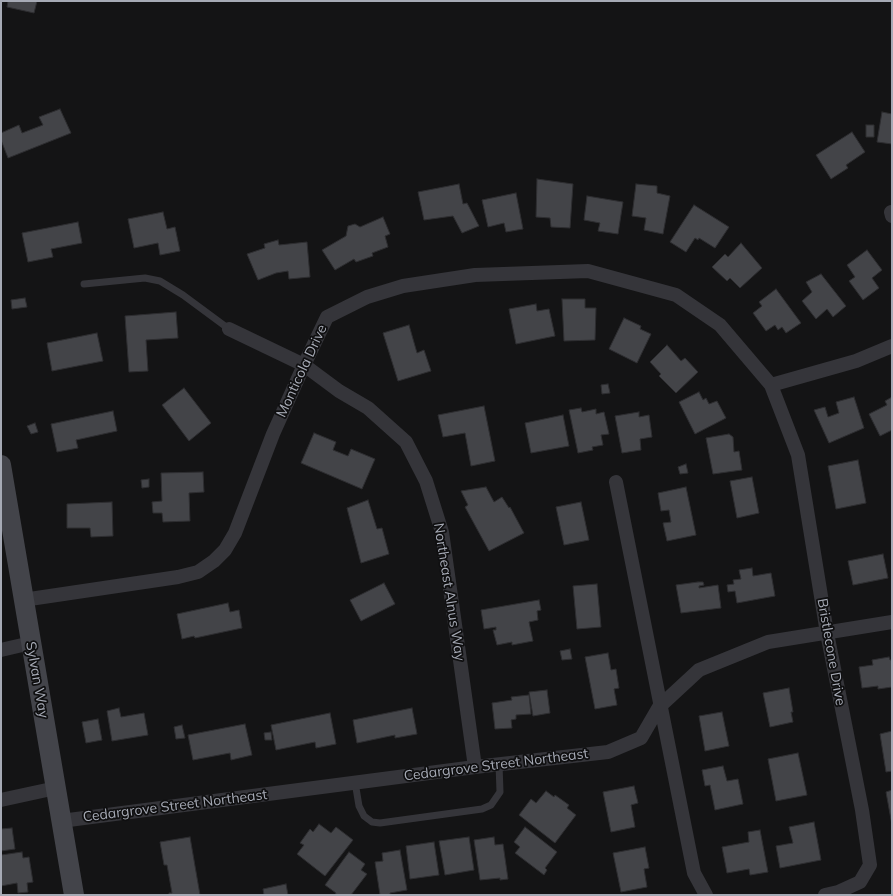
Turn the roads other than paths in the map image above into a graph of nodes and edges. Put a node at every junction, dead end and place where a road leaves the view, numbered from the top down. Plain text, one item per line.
1 (84, 284) dead end
2 (229, 329) joint
3 (892, 346) edge
4 (304, 365) junction
5 (771, 385) junction
6 (1, 465) edge
7 (616, 482) dead end
8 (23, 600) junction
9 (892, 622) edge
10 (827, 633) junction
11 (31, 643) junction
12 (1, 650) edge
13 (659, 706) junction
14 (499, 764) junction
15 (475, 767) junction
16 (355, 782) junction
17 (56, 788) junction
18 (1, 800) edge
19 (61, 821) junction
20 (74, 895) edge
21 (706, 895) edge
22 (825, 895) edge

1 - 2 lane
2 - 4 street, Northeast Alnus Way
3 - 5 street
4 - 5 street, Monticola Drive
4 - 8 street, Monticola Drive
4 - 15 street, Northeast Alnus Way
5 - 10 street, Bristlecone Drive
6 - 8 main road, Sylvan Way
7 - 13 street
8 - 11 main road, Sylvan Way
9 - 10 street, Cedargrove Street Northeast
10 - 13 street, Cedargrove Street Northeast
10 - 22 street, Bristlecone Drive
11 - 12 street
11 - 17 main road, Sylvan Way
13 - 14 street, Cedargrove Street Northeast
13 - 21 street
14 - 15 street, Cedargrove Street Northeast
14 - 16 lane
15 - 16 street, Cedargrove Street Northeast
16 - 19 street, Cedargrove Street Northeast
17 - 18 street
17 - 19 main road, Sylvan Way
19 - 20 main road, Sylvan Way

